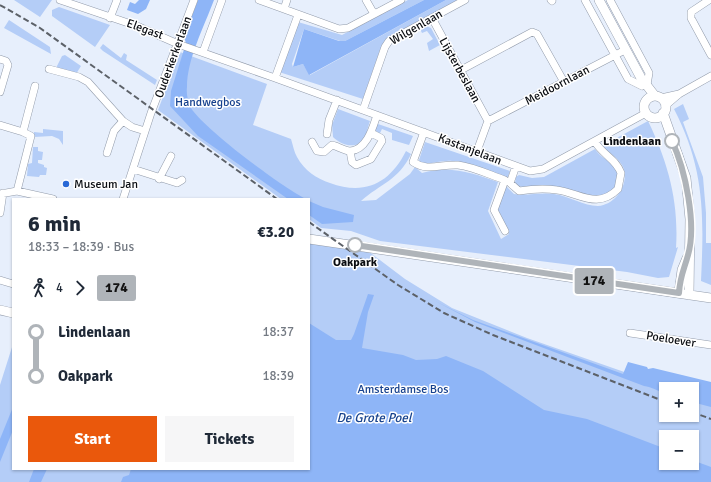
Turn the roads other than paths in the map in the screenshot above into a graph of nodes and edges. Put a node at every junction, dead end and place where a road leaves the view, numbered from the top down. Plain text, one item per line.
1 (60, 0) edge
2 (117, 0) edge
3 (194, 0) edge
4 (222, 0) edge
5 (259, 0) edge
6 (287, 0) edge
7 (366, 0) edge
8 (401, 0) edge
9 (465, 0) edge
10 (585, 0) edge
11 (599, 0) edge
12 (610, 0) edge
13 (709, 0) edge
14 (284, 9) junction
15 (374, 14) junction
16 (298, 15) junction
17 (110, 18) junction
18 (432, 18) junction
19 (181, 45) junction
20 (625, 50) junction
21 (201, 51) junction
22 (615, 55) junction
23 (711, 55) edge
24 (0, 59) edge
25 (49, 69) dead end
26 (461, 70) junction
27 (711, 76) edge
28 (275, 78) junction
29 (564, 82) junction
30 (643, 83) junction
31 (35, 86) dead end
32 (0, 92) edge
33 (336, 100) junction
34 (658, 105) junction
35 (363, 110) junction
36 (646, 113) joint
37 (377, 115) junction
38 (123, 121) junction
39 (488, 121) junction
40 (0, 125) edge
41 (145, 131) junction
42 (23, 132) junction
43 (424, 132) junction
44 (371, 133) junction
45 (327, 134) dead end
46 (312, 142) dead end
47 (595, 142) junction
48 (350, 151) junction
49 (477, 151) junction
50 (107, 153) dead end
51 (171, 156) dead end
52 (516, 166) junction
53 (133, 169) junction
54 (159, 179) junction
55 (182, 180) dead end
56 (17, 191) junction
57 (2, 193) edge
58 (48, 198) edge
59 (123, 198) edge
60 (0, 213) edge
61 (505, 231) dead end
62 (310, 239) edge
63 (689, 254) junction
64 (0, 280) edge
65 (12, 284) edge
66 (679, 293) junction
67 (689, 295) junction
68 (711, 298) edge
69 (0, 310) edge
70 (12, 313) edge
71 (630, 333) dead end
72 (711, 345) edge

1 - 17 street, Elegast
2 - 17 street, Elegast
3 - 19 street, Ouderkerkerlaan
4 - 21 street
5 - 14 street
6 - 14 street
7 - 15 street
8 - 15 street
9 - 18 street, Wilgenlaan
10 - 22 street
11 - 20 main road
12 - 30 street
13 - 23 street
14 - 16 street
15 - 16 street
16 - 28 street
17 - 19 street, Elegast
18 - 26 street, Lijsterbeslaan
18 - 35 street, Wilgenlaan
19 - 21 street, Elegast
19 - 41 street, Ouderkerkerlaan
20 - 22 street, Meidoornlaan
20 - 30 main road
21 - 28 street, Elegast
22 - 29 street, Meidoornlaan
22 - 30 street
24 - 32 street
25 - 38 street
26 - 29 street
26 - 39 street, Lijsterbeslaan
27 - 34 street
28 - 33 street, Kastanjelaan
29 - 39 street, Meidoornlaan
30 - 34 main road
31 - 42 street
33 - 35 street, Kastanjelaan
33 - 45 street
34 - 36 main road
34 - 63 main road
35 - 37 street, Kastanjelaan
36 - 47 street, Kastanjelaan
37 - 43 street, Kastanjelaan
37 - 44 street
38 - 41 street
38 - 50 street
39 - 49 street
40 - 42 street
41 - 53 street, Ouderkerkerlaan
42 - 56 street
43 - 49 street, Kastanjelaan
43 - 61 street, Kastanjelaan
44 - 48 street
44 - 48 street
46 - 48 street
47 - 52 street, Kastanjelaan
47 - 52 street, Kastanjelaan
49 - 52 street, Kastanjelaan
51 - 54 street
53 - 54 street
53 - 59 street, Ouderkerkerlaan
54 - 55 street
56 - 57 street
56 - 58 street
57 - 60 street
62 - 66 main road
63 - 66 main road
63 - 67 main road
64 - 65 street
66 - 67 main road
67 - 68 main road
69 - 70 main road
71 - 72 street, Poeloever

